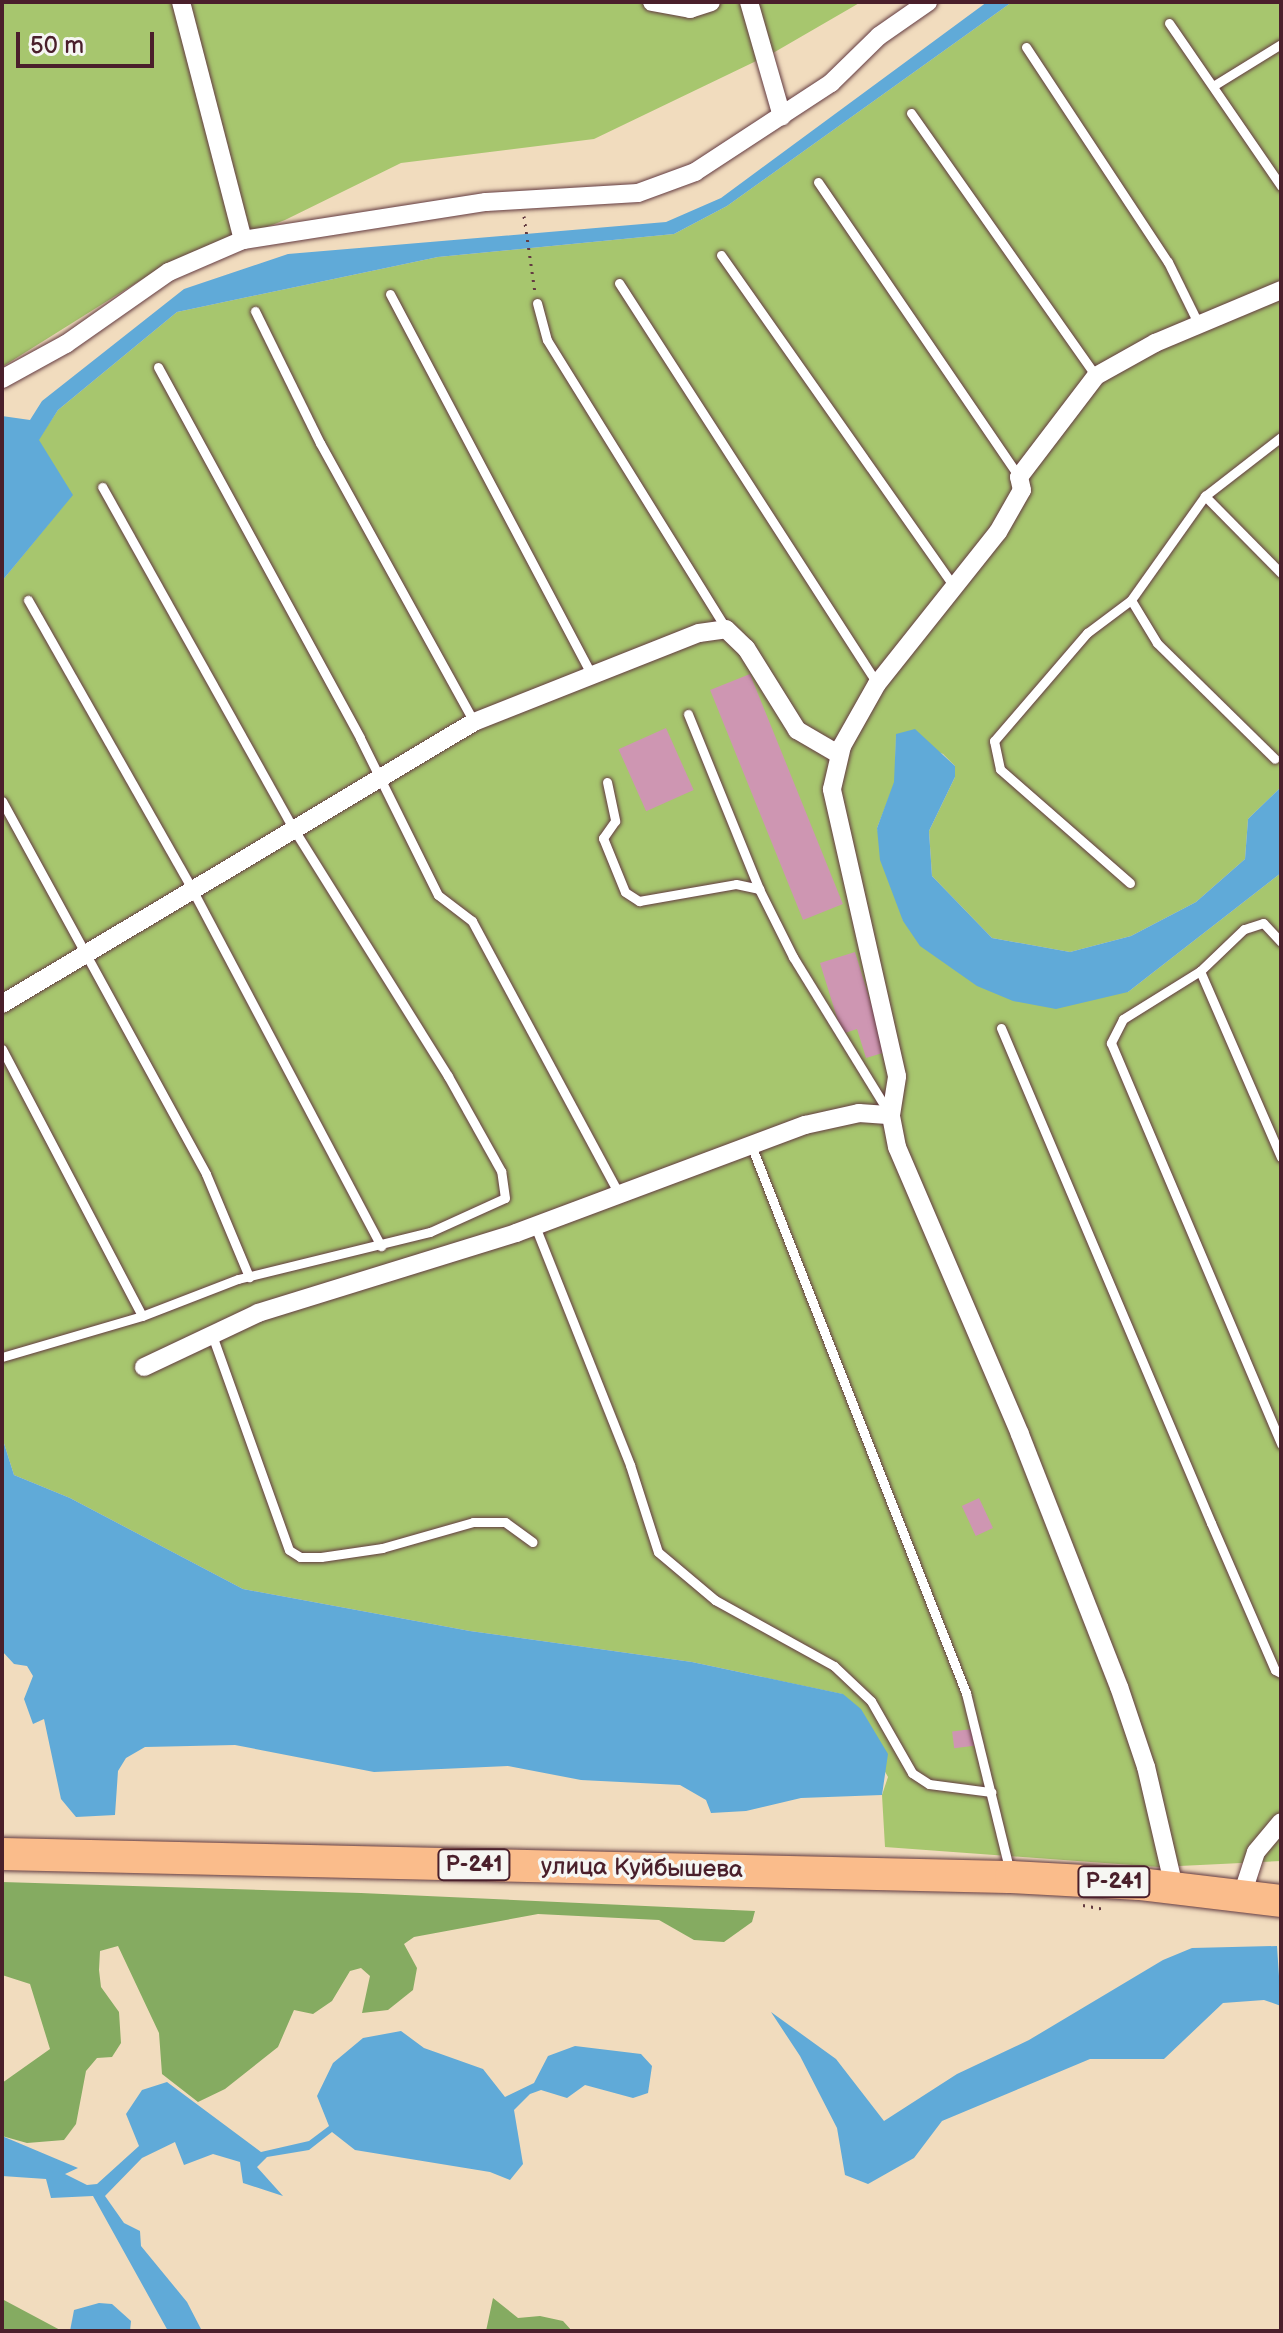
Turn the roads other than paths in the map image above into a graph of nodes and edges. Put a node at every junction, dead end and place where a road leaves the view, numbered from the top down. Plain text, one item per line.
1 (181, 2) edge
2 (187, 2) edge
3 (652, 2) edge
4 (711, 2) edge
5 (749, 2) edge
6 (921, 4) edge
7 (1169, 23) dead end
8 (1281, 44) edge
9 (1026, 47) dead end
10 (1213, 86) junction
11 (911, 113) dead end
12 (782, 116) junction
13 (818, 182) dead end
14 (1281, 186) edge
15 (243, 240) junction
16 (721, 255) dead end
17 (619, 283) dead end
18 (1281, 290) edge
19 (390, 294) dead end
20 (537, 303) road end
21 (255, 311) dead end
22 (1199, 325) junction
23 (158, 367) dead end
24 (1096, 376) junction
25 (2, 379) edge
26 (1281, 437) edge
27 (1019, 477) junction
28 (102, 487) dead end
29 (1205, 496) junction
30 (1281, 573) edge
31 (953, 585) junction
32 (28, 600) dead end
33 (1131, 600) junction
34 (726, 629) junction
35 (591, 673) junction
36 (877, 684) junction
37 (688, 714) dead end
38 (474, 722) junction
39 (838, 754) junction
40 (1275, 759) dead end
41 (379, 780) junction
42 (607, 782) dead end
43 (2, 801) edge
44 (294, 830) junction
45 (1130, 883) dead end
46 (759, 889) junction
47 (193, 891) junction
48 (1281, 942) edge
49 (84, 955) junction
50 (1200, 971) junction
51 (2, 1004) edge
52 (1001, 1028) dead end
53 (2, 1049) edge
54 (891, 1115) junction
55 (751, 1145) junction
56 (1281, 1157) edge
57 (619, 1194) junction
58 (535, 1226) junction
59 (381, 1246) junction
60 (249, 1277) junction
61 (142, 1316) junction
62 (212, 1335) junction
63 (2, 1357) edge
64 (144, 1367) dead end
65 (1281, 1444) edge
66 (533, 1542) dead end
67 (1281, 1673) edge
68 (991, 1792) junction
69 (1281, 1822) edge
70 (2, 1854) edge
71 (1011, 1877) junction
72 (1174, 1887) junction
73 (1242, 1895) junction
74 (1281, 1901) edge

1 - 2 street
1 - 15 street
3 - 4 street
5 - 12 street
6 - 12 street
7 - 10 lane
8 - 10 lane
9 - 22 lane
10 - 14 lane
11 - 24 lane
12 - 15 street
13 - 27 lane
15 - 25 street
16 - 31 lane
17 - 36 lane
18 - 22 street
19 - 35 lane
20 - 34 lane
21 - 38 lane
22 - 24 street
23 - 41 lane
24 - 27 street
26 - 29 lane
27 - 31 street
28 - 44 lane
29 - 30 lane
29 - 33 lane
31 - 36 street
32 - 47 lane
33 - 40 lane
33 - 45 lane
34 - 35 street
34 - 39 street
35 - 38 street
36 - 39 street
37 - 46 lane
38 - 41 street
39 - 54 street
41 - 44 street
41 - 57 lane
42 - 46 lane
43 - 49 lane
44 - 47 street
44 - 59 lane
46 - 54 lane
47 - 49 street
47 - 59 lane
48 - 50 lane
49 - 51 street
49 - 60 lane
50 - 56 lane
50 - 65 lane
52 - 67 lane
53 - 61 lane
54 - 55 street
54 - 72 street
55 - 57 street
55 - 68 lane
57 - 58 street
58 - 62 street
58 - 68 lane
59 - 60 lane
60 - 61 lane
61 - 63 lane
62 - 64 street
62 - 66 lane
68 - 71 lane
69 - 73 street
70 - 71 highway, улица Куйбышева / Р-241
71 - 72 highway, Р-241
72 - 73 highway, Р-241
73 - 74 highway, Р-241

